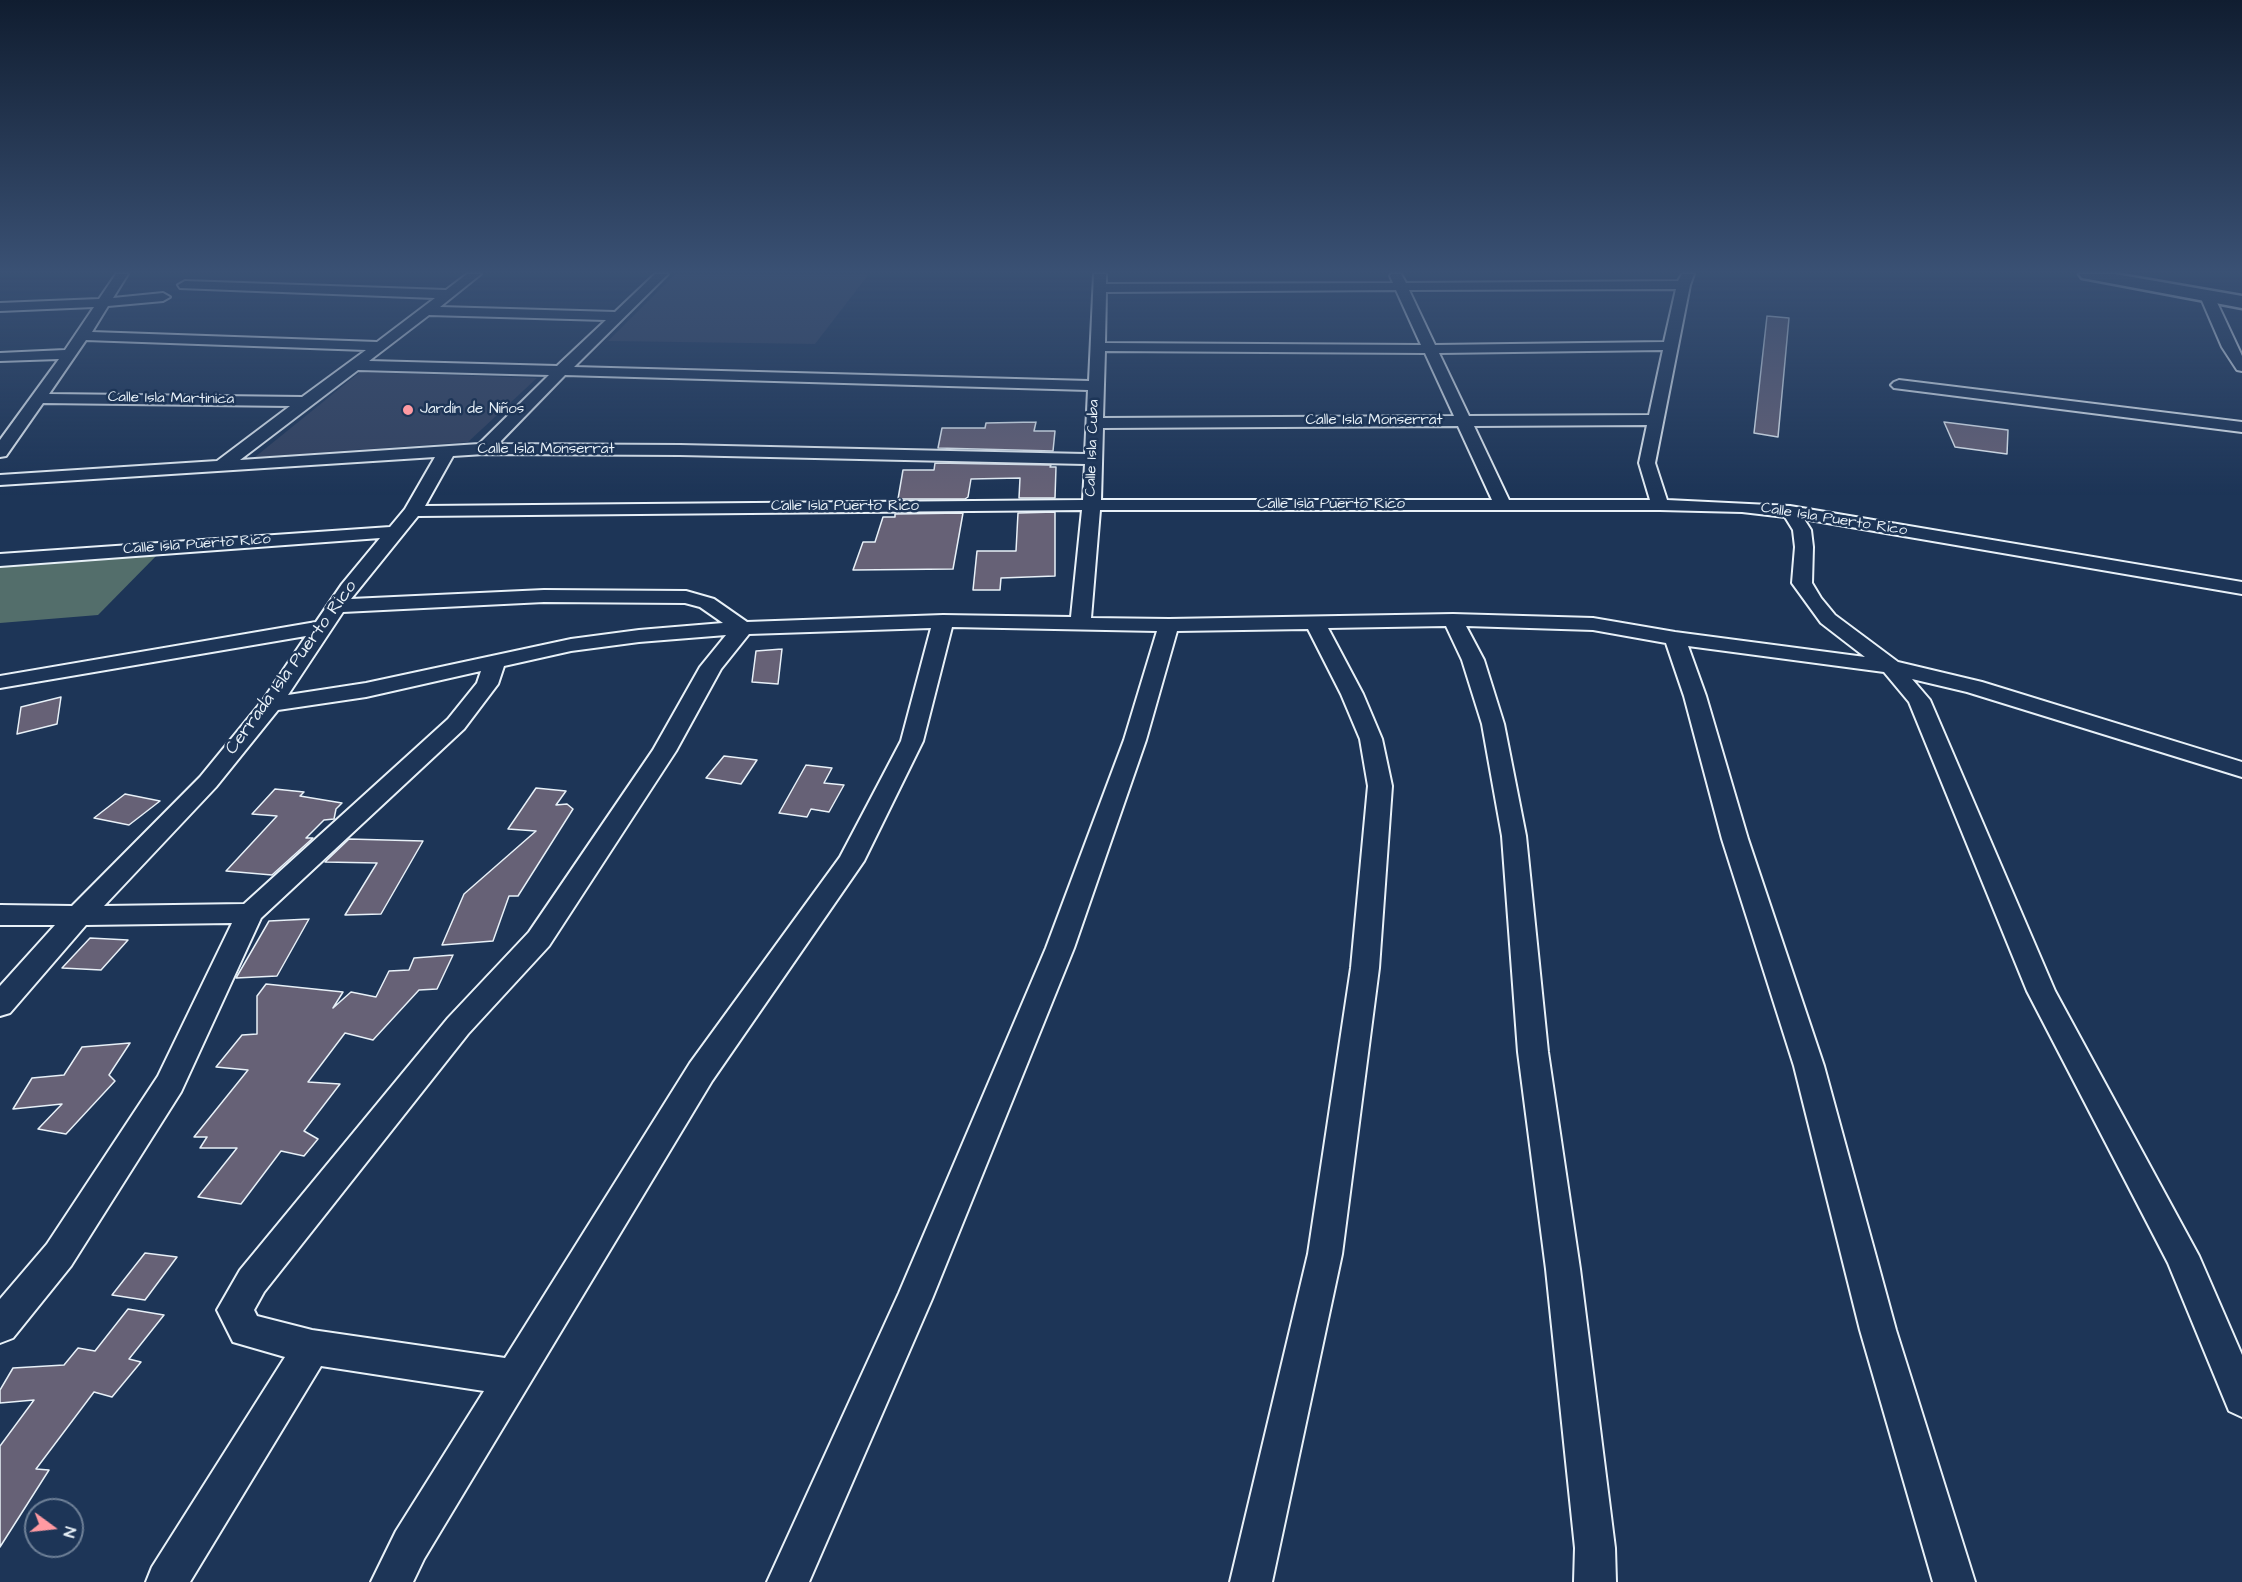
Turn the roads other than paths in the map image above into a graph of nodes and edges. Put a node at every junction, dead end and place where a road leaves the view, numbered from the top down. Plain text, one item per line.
1 (1097, 347) edge
2 (73, 348) edge
3 (378, 348) edge
4 (586, 348) edge
5 (1235, 348) edge
6 (1524, 348) edge
7 (1671, 348) edge
8 (2230, 348) edge
9 (1430, 349) junction
10 (68, 354) junction
11 (0, 357) edge
12 (354, 365) junction
13 (2242, 367) edge
14 (560, 372) junction
15 (1899, 385) dead end
16 (1095, 386) junction
17 (37, 398) junction
18 (305, 402) junction
19 (1654, 420) junction
20 (1464, 421) junction
21 (1095, 423) junction
22 (2242, 428) edge
23 (484, 449) junction
24 (447, 451) junction
25 (0, 453) edge
26 (1094, 459) junction
27 (220, 467) junction
28 (0, 480) edge
29 (1092, 505) junction
30 (1503, 505) junction
31 (1660, 505) junction
32 (413, 511) junction
33 (1790, 511) junction
34 (394, 532) junction
35 (0, 560) edge
36 (2242, 588) edge
37 (337, 606) junction
38 (1454, 620) junction
39 (944, 621) junction
40 (1081, 622) junction
41 (1315, 623) junction
42 (1169, 625) junction
43 (324, 627) junction
44 (743, 628) junction
45 (1675, 638) junction
46 (495, 662) junction
47 (1891, 667) junction
48 (0, 682) edge
49 (271, 704) junction
50 (2242, 770) edge
51 (250, 913) junction
52 (0, 915) edge
53 (79, 916) junction
54 (0, 1005) edge
55 (0, 1326) edge
56 (312, 1347) junction
57 (513, 1377) junction
58 (2242, 1398) edge
59 (167, 1582) edge
60 (392, 1582) edge
61 (788, 1582) edge
62 (1251, 1582) edge
63 (1595, 1582) edge
64 (1954, 1582) edge

1 - 16 street, Calle Isla Cuba
2 - 10 street
3 - 12 street
4 - 14 street
5 - 9 street
6 - 9 street
7 - 19 street
8 - 13 street
9 - 20 street
10 - 11 street
10 - 17 street
12 - 14 street
12 - 18 street
14 - 16 street
14 - 23 street
15 - 22 street
16 - 21 street, Calle Isla Cuba
17 - 18 street, Calle Isla Martinica
17 - 25 street
18 - 27 street
19 - 20 street, Calle Isla Monserrat
19 - 31 street
20 - 21 street, Calle Isla Monserrat
20 - 30 street
21 - 26 street, Calle Isla Cuba
23 - 24 street, Calle Isla Monserrat
23 - 26 street, Calle Isla Monserrat
24 - 27 street, Calle Isla Monserrat
24 - 32 street, Cerrada Isla Puerto Rico
26 - 29 street, Calle Isla Cuba
27 - 28 street, Calle Isla Monserrat
29 - 30 street, Calle Isla Puerto Rico
29 - 32 street, Calle Isla Puerto Rico
29 - 40 street, Calle Isla Cuba
30 - 31 street, Calle Isla Puerto Rico
31 - 33 street, Calle Isla Puerto Rico
32 - 34 street, Cerrada Isla Puerto Rico
33 - 36 street, Calle Isla Puerto Rico
33 - 47 street
34 - 35 street, Calle Isla Puerto Rico
34 - 37 street, Cerrada Isla Puerto Rico
37 - 43 street, Cerrada Isla Puerto Rico
37 - 44 street
38 - 41 street
38 - 45 street
38 - 63 street
39 - 40 street
39 - 44 street
39 - 57 street
40 - 42 street
41 - 42 street
41 - 62 street
42 - 61 street
43 - 48 street
43 - 49 street, Cerrada Isla Puerto Rico
44 - 46 street
44 - 56 street
45 - 47 street
45 - 64 street
46 - 49 street
46 - 51 street
47 - 50 street
47 - 58 street
49 - 53 street, Cerrada Isla Puerto Rico
51 - 53 street
51 - 55 street
52 - 53 street
53 - 54 street, Cerrada Isla Puerto Rico
56 - 57 street
56 - 59 street
57 - 60 street

